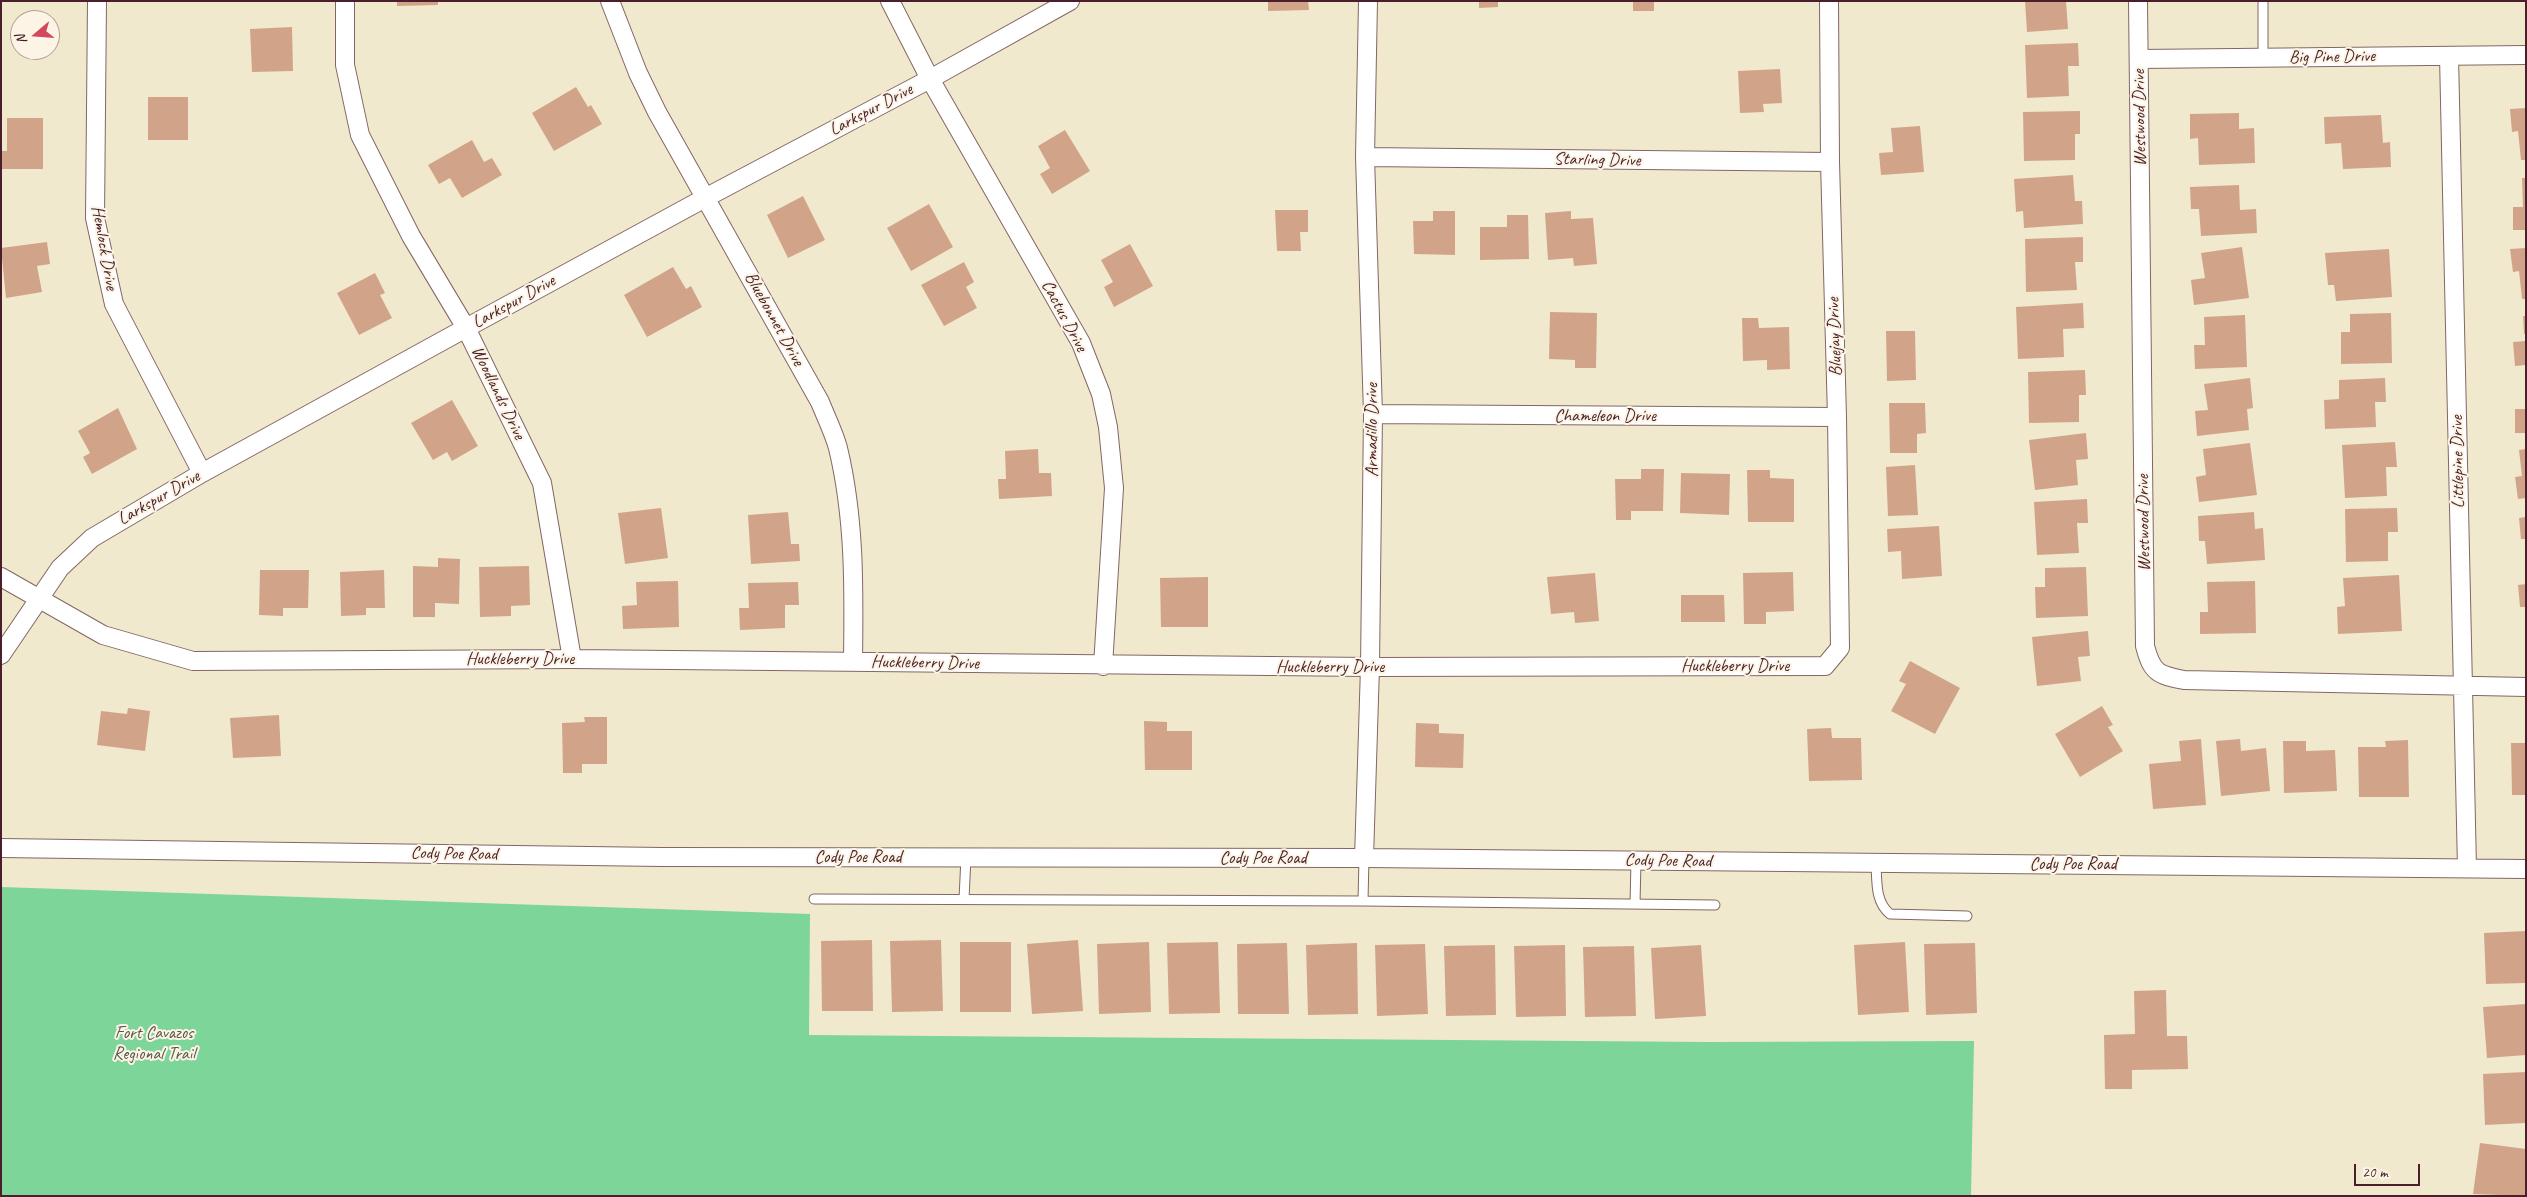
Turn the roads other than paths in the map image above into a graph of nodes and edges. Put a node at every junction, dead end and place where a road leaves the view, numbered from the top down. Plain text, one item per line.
1 (97, 1) edge
2 (345, 1) edge
3 (610, 1) edge
4 (890, 1) edge
5 (1070, 1) edge
6 (1368, 1) edge
7 (1829, 1) edge
8 (2138, 1) edge
9 (2263, 1) edge
10 (2526, 55) edge
11 (2449, 56) junction
12 (2263, 58) junction
13 (2139, 59) junction
14 (930, 79) junction
15 (1365, 157) junction
16 (1830, 162) junction
17 (705, 198) junction
18 (466, 328) junction
19 (1373, 414) junction
20 (1837, 417) junction
21 (202, 473) junction
22 (1, 577) edge
23 (38, 598) junction
24 (1, 655) edge
25 (572, 659) junction
26 (853, 661) junction
27 (1103, 666) junction
28 (1825, 666) joint
29 (1370, 667) junction
30 (2463, 687) junction
31 (2526, 688) edge
32 (1, 848) edge
33 (966, 857) junction
34 (1364, 858) junction
35 (1636, 861) junction
36 (1876, 863) junction
37 (2468, 868) junction
38 (2526, 869) edge
39 (814, 899) dead end
40 (964, 899) junction
41 (1363, 901) junction
42 (1635, 904) junction
43 (1715, 905) dead end
44 (1967, 916) dead end

1 - 21 street, Hemlock Drive
2 - 18 street, Woodlands Drive
3 - 17 street, Bluebonnet Drive
4 - 14 street, Cactus Drive
5 - 14 street, Larkspur Drive
6 - 15 street, Armadillo Drive
7 - 16 street, Bluejay Drive
8 - 13 street, Westwood Drive
9 - 12 lane
10 - 11 street, Big Pine Drive
11 - 12 street, Big Pine Drive
11 - 30 street, Littlepine Drive
12 - 13 street, Big Pine Drive
13 - 30 street, Westwood Drive
14 - 17 street, Larkspur Drive
14 - 27 street, Cactus Drive
15 - 16 street, Starling Drive
15 - 19 street, Armadillo Drive
16 - 20 street, Bluejay Drive
17 - 18 street, Larkspur Drive
17 - 26 street, Bluebonnet Drive
18 - 21 street, Larkspur Drive
18 - 25 street, Woodlands Drive
19 - 20 street, Chameleon Drive
19 - 29 street, Armadillo Drive
20 - 28 street, Bluejay Drive
21 - 23 street, Larkspur Drive
22 - 23 street, Huckleberry Drive
23 - 24 street, Larkspur Drive
23 - 25 street, Huckleberry Drive
25 - 26 street, Huckleberry Drive
26 - 27 street, Huckleberry Drive
27 - 29 street, Huckleberry Drive
28 - 29 street, Huckleberry Drive
29 - 34 street, Armadillo Drive
30 - 31 street, Westwood Drive
30 - 37 street, Littlepine Drive
32 - 33 street, Cody Poe Road
33 - 34 street, Cody Poe Road
33 - 40 lane
34 - 35 street, Cody Poe Road
34 - 41 lane
35 - 36 street, Cody Poe Road
35 - 42 lane
36 - 37 street, Cody Poe Road
36 - 44 lane
37 - 38 street, Cody Poe Road
39 - 40 lane
40 - 41 lane
41 - 42 lane
42 - 43 lane

